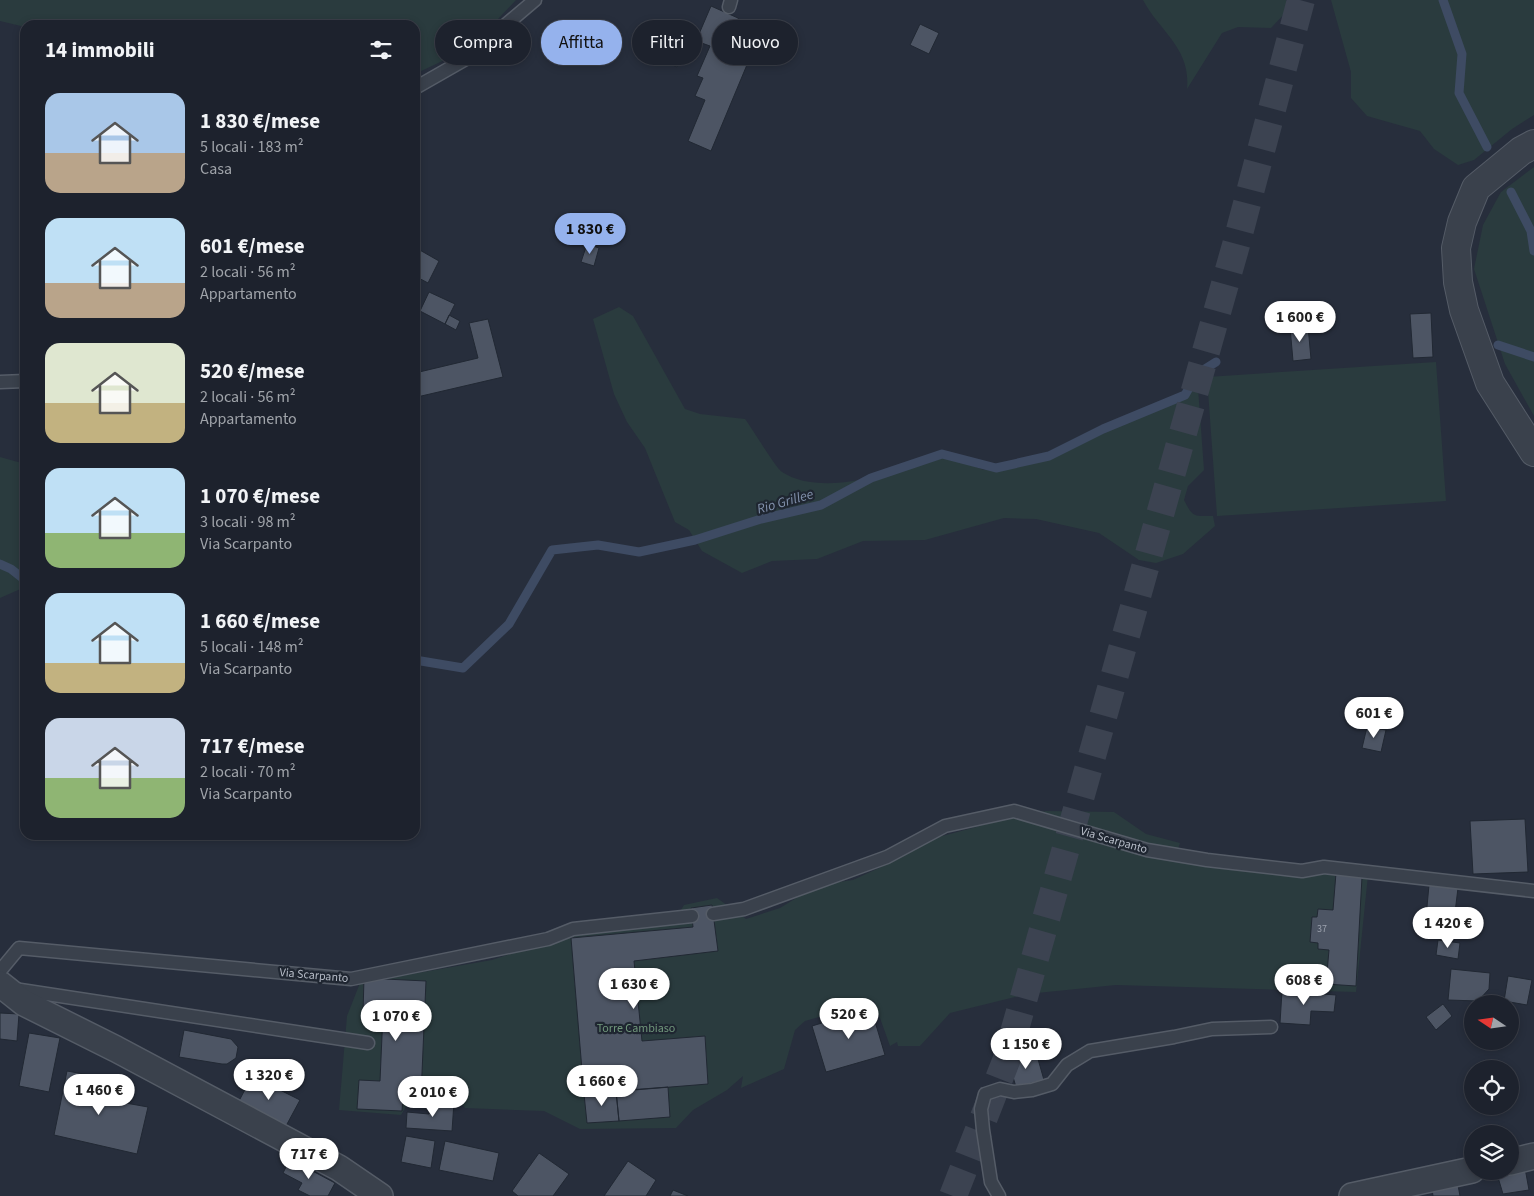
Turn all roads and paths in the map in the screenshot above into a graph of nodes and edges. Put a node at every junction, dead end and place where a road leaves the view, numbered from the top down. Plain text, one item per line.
1 (535, 0) edge
2 (420, 85) edge
3 (1534, 144) edge
4 (20, 381) edge
5 (0, 382) edge
6 (1534, 452) edge
7 (1534, 891) edge
8 (713, 914) dead end
9 (692, 916) dead end
10 (2, 981) edge
11 (1271, 1027) dead end
12 (368, 1044) dead end
13 (1534, 1156) edge
14 (1519, 1160) edge
15 (1464, 1172) edge
16 (380, 1196) edge
17 (999, 1196) edge
18 (1352, 1196) edge

1 - 2 lane
3 - 6 street
4 - 5 lane
7 - 8 lane, Via Scarpanto
9 - 10 lane, Via Scarpanto
10 - 12 lane
10 - 16 street
11 - 17 lane
13 - 14 street
15 - 18 street

